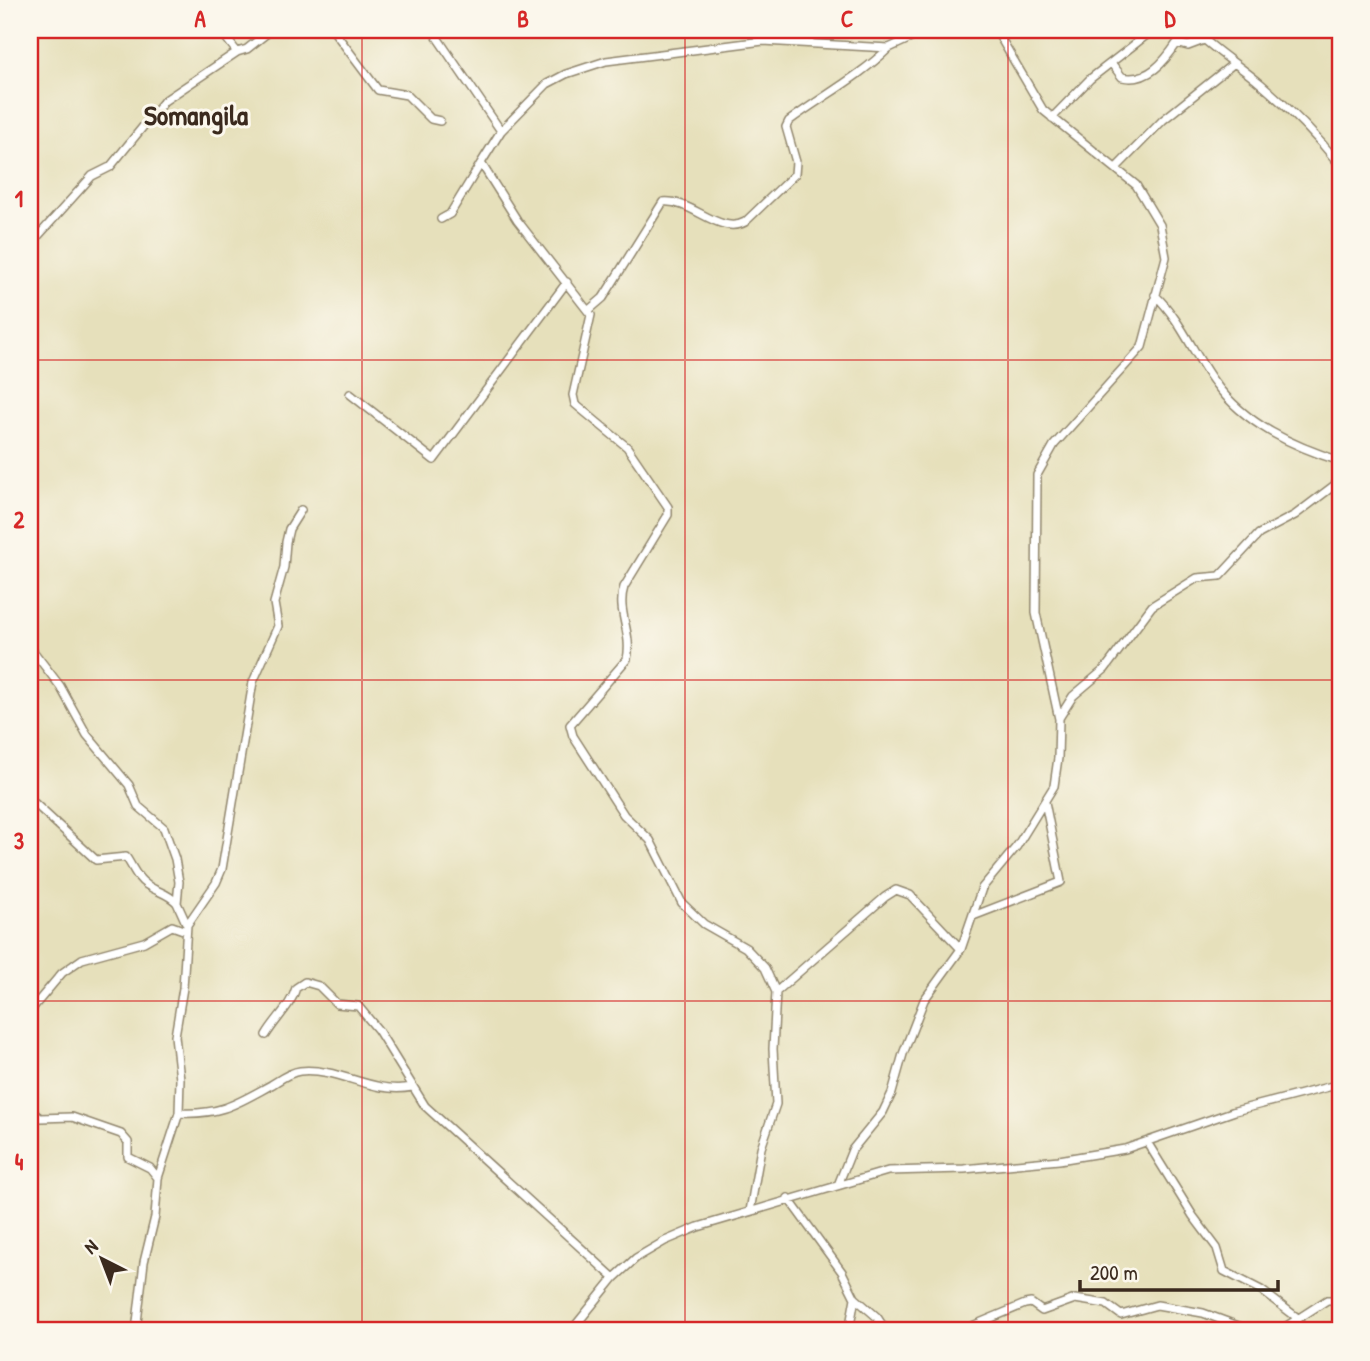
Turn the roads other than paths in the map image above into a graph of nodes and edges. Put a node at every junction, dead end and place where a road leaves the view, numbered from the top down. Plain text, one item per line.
1 (220, 30) edge
2 (271, 30) edge
3 (333, 30) edge
4 (432, 30) edge
5 (928, 30) edge
6 (996, 30) edge
7 (1153, 30) edge
8 (1194, 30) edge
9 (1211, 30) edge
10 (1204, 40) junction
11 (889, 48) junction
12 (237, 51) junction
13 (1112, 64) junction
14 (1233, 64) junction
15 (1052, 118) junction
16 (440, 121) dead end
17 (501, 131) junction
18 (481, 163) junction
19 (1340, 165) edge
20 (1117, 167) junction
21 (441, 219) dead end
22 (30, 245) edge
23 (567, 282) junction
24 (1155, 295) junction
25 (589, 310) junction
26 (350, 394) dead end
27 (1340, 461) edge
28 (1340, 481) edge
29 (302, 510) dead end
30 (30, 647) edge
31 (1059, 719) junction
32 (30, 799) edge
33 (1045, 802) junction
34 (177, 902) junction
35 (973, 916) junction
36 (187, 928) junction
37 (961, 949) junction
38 (776, 992) junction
39 (30, 1011) edge
40 (267, 1035) dead end
41 (1340, 1084) edge
42 (412, 1087) junction
43 (30, 1110) edge
44 (179, 1113) junction
45 (1147, 1142) junction
46 (158, 1178) junction
47 (838, 1185) junction
48 (788, 1198) junction
49 (750, 1210) junction
50 (614, 1278) junction
51 (855, 1298) junction
52 (1340, 1300) edge
53 (1299, 1319) junction
54 (136, 1331) edge
55 (571, 1331) edge
56 (849, 1331) edge
57 (887, 1331) edge
58 (960, 1331) edge
59 (1252, 1331) edge
60 (1279, 1331) edge

1 - 12 street
2 - 12 street
3 - 16 street
4 - 17 street
5 - 11 street
6 - 15 street
7 - 13 street
8 - 10 street
9 - 10 street
10 - 13 street
10 - 14 street
11 - 17 street
11 - 25 street
12 - 22 street
13 - 15 street
14 - 19 street
14 - 20 street
15 - 20 street
17 - 18 street
18 - 21 street
18 - 23 street
20 - 24 street
23 - 25 street
23 - 26 street
24 - 27 street
24 - 31 street
25 - 38 street
28 - 31 street
29 - 36 street
30 - 34 street
31 - 33 street
32 - 34 street
33 - 35 street
33 - 35 street
34 - 36 street
35 - 37 street
36 - 39 street
36 - 44 street
37 - 38 street
37 - 47 street
38 - 49 street
40 - 42 street
41 - 45 street
42 - 44 street
42 - 50 street
43 - 46 street
44 - 46 street
45 - 47 street
45 - 53 street
46 - 54 street
47 - 48 street
48 - 49 street
48 - 51 street
49 - 50 street
50 - 55 street
51 - 56 street
51 - 57 street
52 - 53 street
53 - 60 street
58 - 59 street

